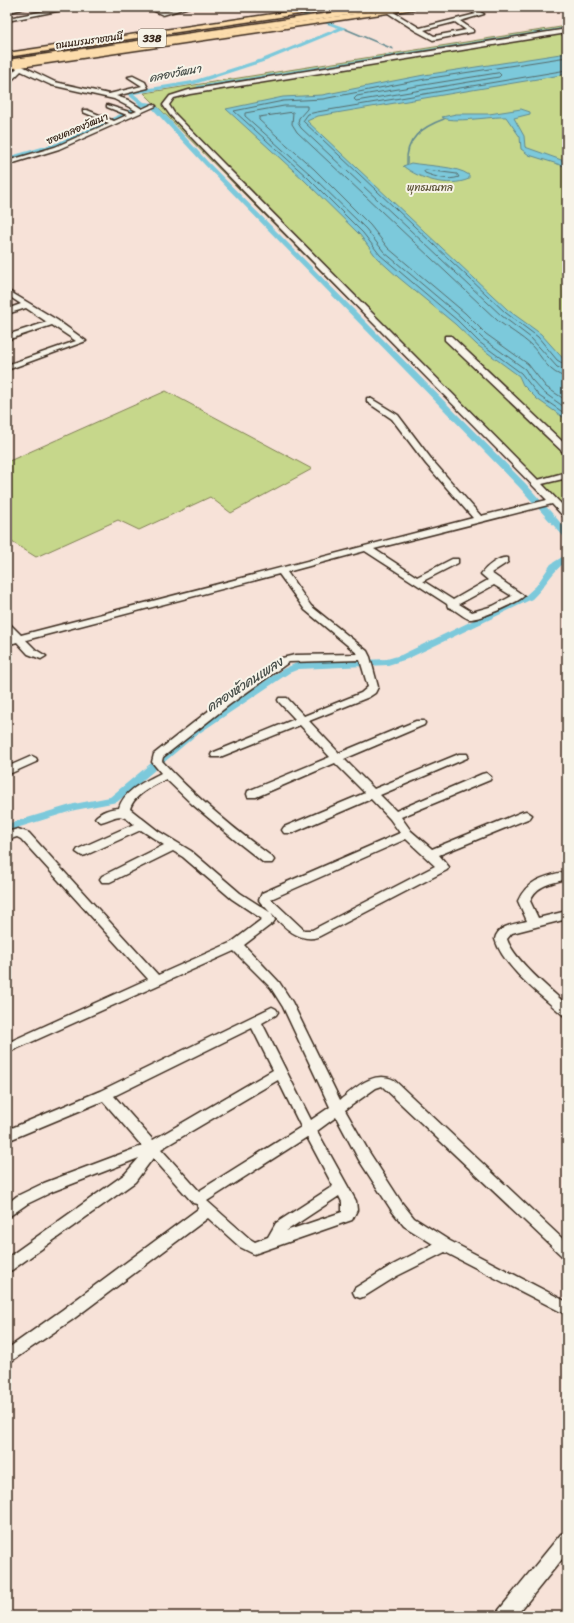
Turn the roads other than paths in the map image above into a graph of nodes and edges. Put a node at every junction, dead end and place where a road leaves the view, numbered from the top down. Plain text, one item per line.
1 (26, 7) edge
2 (74, 7) edge
3 (149, 7) edge
4 (186, 7) edge
5 (331, 7) edge
6 (355, 7) edge
7 (415, 7) edge
8 (466, 7) edge
9 (388, 9) edge
10 (10, 10) edge
11 (305, 16) junction
12 (24, 17) junction
13 (8, 20) edge
14 (457, 21) junction
15 (442, 24) junction
16 (418, 30) junction
17 (567, 31) edge
18 (457, 34) junction
19 (7, 55) edge
20 (7, 59) edge
21 (7, 63) edge
22 (19, 67) junction
23 (7, 68) edge
24 (131, 77) dead end
25 (11, 78) dead end
26 (108, 96) junction
27 (109, 106) dead end
28 (153, 106) dead end
29 (138, 109) junction
30 (85, 111) dead end
31 (126, 113) junction
32 (109, 121) junction
33 (38, 152) junction
34 (7, 156) edge
35 (7, 163) edge
36 (7, 292) edge
37 (26, 305) junction
38 (7, 312) edge
39 (54, 322) junction
40 (7, 338) edge
41 (448, 338) dead end
42 (7, 368) edge
43 (370, 400) dead end
44 (567, 451) edge
45 (567, 475) edge
46 (535, 483) junction
47 (554, 501) junction
48 (567, 515) edge
49 (479, 519) junction
50 (366, 548) junction
51 (505, 560) dead end
52 (455, 561) dead end
53 (282, 571) junction
54 (416, 581) junction
55 (491, 582) dead end
56 (451, 605) junction
57 (7, 626) edge
58 (20, 639) junction
59 (7, 642) edge
60 (41, 656) dead end
61 (366, 661) junction
62 (283, 700) dead end
63 (301, 720) junction
64 (420, 723) dead end
65 (216, 755) dead end
66 (463, 756) dead end
67 (336, 757) junction
68 (32, 760) dead end
69 (7, 771) edge
70 (167, 774) junction
71 (486, 776) dead end
72 (252, 794) dead end
73 (374, 794) junction
74 (124, 811) junction
75 (526, 815) dead end
76 (394, 816) junction
77 (101, 818) dead end
78 (142, 825) junction
79 (288, 830) dead end
80 (407, 834) junction
81 (7, 836) edge
82 (173, 846) junction
83 (82, 852) dead end
84 (431, 854) junction
85 (268, 860) dead end
86 (567, 875) edge
87 (106, 880) dead end
88 (567, 915) edge
89 (534, 923) junction
90 (236, 945) junction
91 (156, 980) junction
92 (272, 1012) dead end
93 (567, 1012) edge
94 (255, 1021) junction
95 (7, 1048) edge
96 (281, 1072) junction
97 (105, 1095) junction
98 (338, 1109) junction
99 (309, 1129) junction
100 (7, 1136) edge
101 (153, 1147) junction
102 (341, 1188) junction
103 (198, 1199) junction
104 (208, 1210) junction
105 (7, 1212) edge
106 (273, 1242) junction
107 (445, 1246) junction
108 (567, 1252) edge
109 (7, 1266) edge
110 (360, 1292) dead end
111 (567, 1309) edge
112 (7, 1357) edge
113 (567, 1540) edge
114 (505, 1616) edge

1 - 10 street
2 - 12 street
3 - 4 street
5 - 11 main road, 338
6 - 11 highway, ถนนบรมราชชนนี / 338
7 - 9 main road, 338
8 - 14 street
9 - 11 highway, ถนนบรมราชชนนี / 338
9 - 11 main road, 338
9 - 16 street
10 - 12 street
11 - 19 main road, 338
11 - 20 highway, ถนนบรมราชชนนี / 338
11 - 21 highway, ถนนบรมราชชนนี / 338
11 - 22 main road, 338
12 - 13 street
14 - 15 street
14 - 18 street
15 - 16 street
15 - 18 street
16 - 18 street
17 - 46 street
22 - 23 main road, 338
22 - 25 street
22 - 26 street
24 - 26 street
26 - 29 street
27 - 31 street
28 - 29 street, ซอยคลองวัฒนา
29 - 31 street, ซอยคลองวัฒนา
30 - 32 street
31 - 32 street, ซอยคลองวัฒนา
31 - 32 street
32 - 33 street, ซอยคลองวัฒนา
33 - 34 street
33 - 35 street, ซอยคลองวัฒนา
36 - 37 street
37 - 38 street
37 - 39 street
39 - 40 street
39 - 42 street
41 - 44 street
43 - 49 street
45 - 46 street
46 - 47 street
47 - 48 street
47 - 49 street
49 - 50 street
50 - 53 street
50 - 54 street
51 - 56 street
52 - 54 street
53 - 58 street
53 - 61 street
54 - 56 street
55 - 56 street
57 - 58 street
58 - 59 street
58 - 60 street
61 - 63 street
61 - 70 street
62 - 63 street
63 - 65 street
63 - 67 street
64 - 67 street
66 - 73 street
67 - 72 street
67 - 73 street
68 - 69 street
70 - 74 street
70 - 85 street
71 - 76 street
73 - 76 street
73 - 79 street
74 - 77 street
74 - 78 street
75 - 84 street
76 - 80 street
78 - 82 street
78 - 83 street
80 - 84 street
80 - 84 street
81 - 91 street
82 - 87 street
82 - 90 street
86 - 89 street
88 - 89 street
89 - 93 street
90 - 91 street
90 - 98 street
91 - 95 street
92 - 94 street
94 - 96 street
94 - 97 street
96 - 99 street
96 - 101 street
97 - 100 street
97 - 101 street
98 - 99 street
98 - 107 street
98 - 108 street
99 - 102 street
99 - 103 street
101 - 103 street
101 - 105 street
101 - 109 street
102 - 106 street
102 - 106 street
103 - 104 street
104 - 106 street
104 - 112 street
107 - 110 street
107 - 111 street
113 - 114 street

